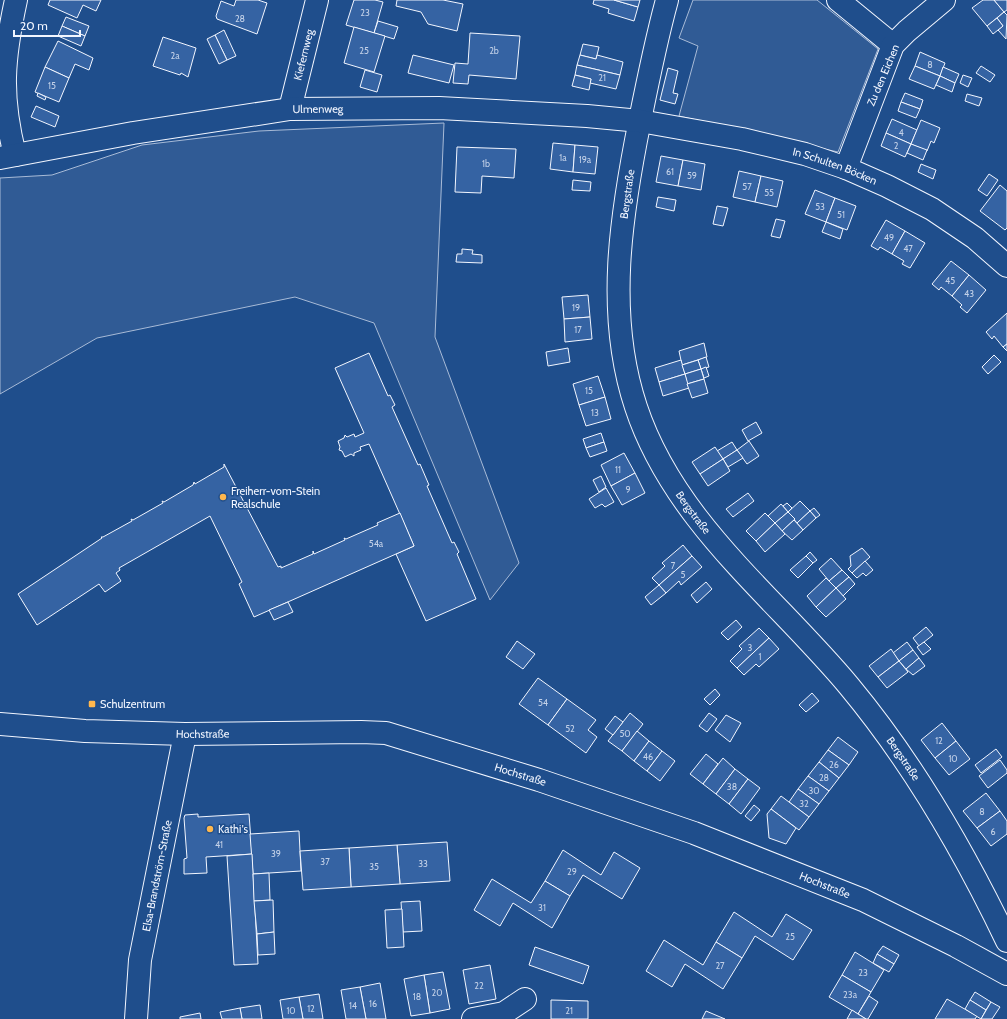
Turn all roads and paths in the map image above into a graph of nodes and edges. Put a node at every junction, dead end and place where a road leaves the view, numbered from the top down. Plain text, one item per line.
1 (16, 0) edge
2 (317, 0) edge
3 (667, 0) edge
4 (838, 0) edge
5 (944, 0) edge
6 (893, 45) junction
7 (290, 109) junction
8 (640, 121) junction
9 (8, 156) edge
10 (846, 168) junction
11 (1007, 266) edge
12 (0, 724) edge
13 (185, 734) junction
14 (1007, 941) edge
15 (1007, 974) edge
16 (525, 999) dead end
17 (136, 1019) edge
18 (473, 1019) edge

1 - 9 street
2 - 7 street, Kiefernweg
3 - 8 street, Bergstraße
4 - 6 street
5 - 6 street, Zu den Eichen
6 - 10 street, Zu den Eichen
7 - 8 street, Ulmenweg
7 - 9 street, Ulmenweg
8 - 10 street, In Schulten Böcken
8 - 14 street, Bergstraße
10 - 11 street, In Schulten Böcken
12 - 13 street, Hochstraße
13 - 15 street, Hochstraße
13 - 17 street, Elsa-Brandström-Straße
16 - 18 street

